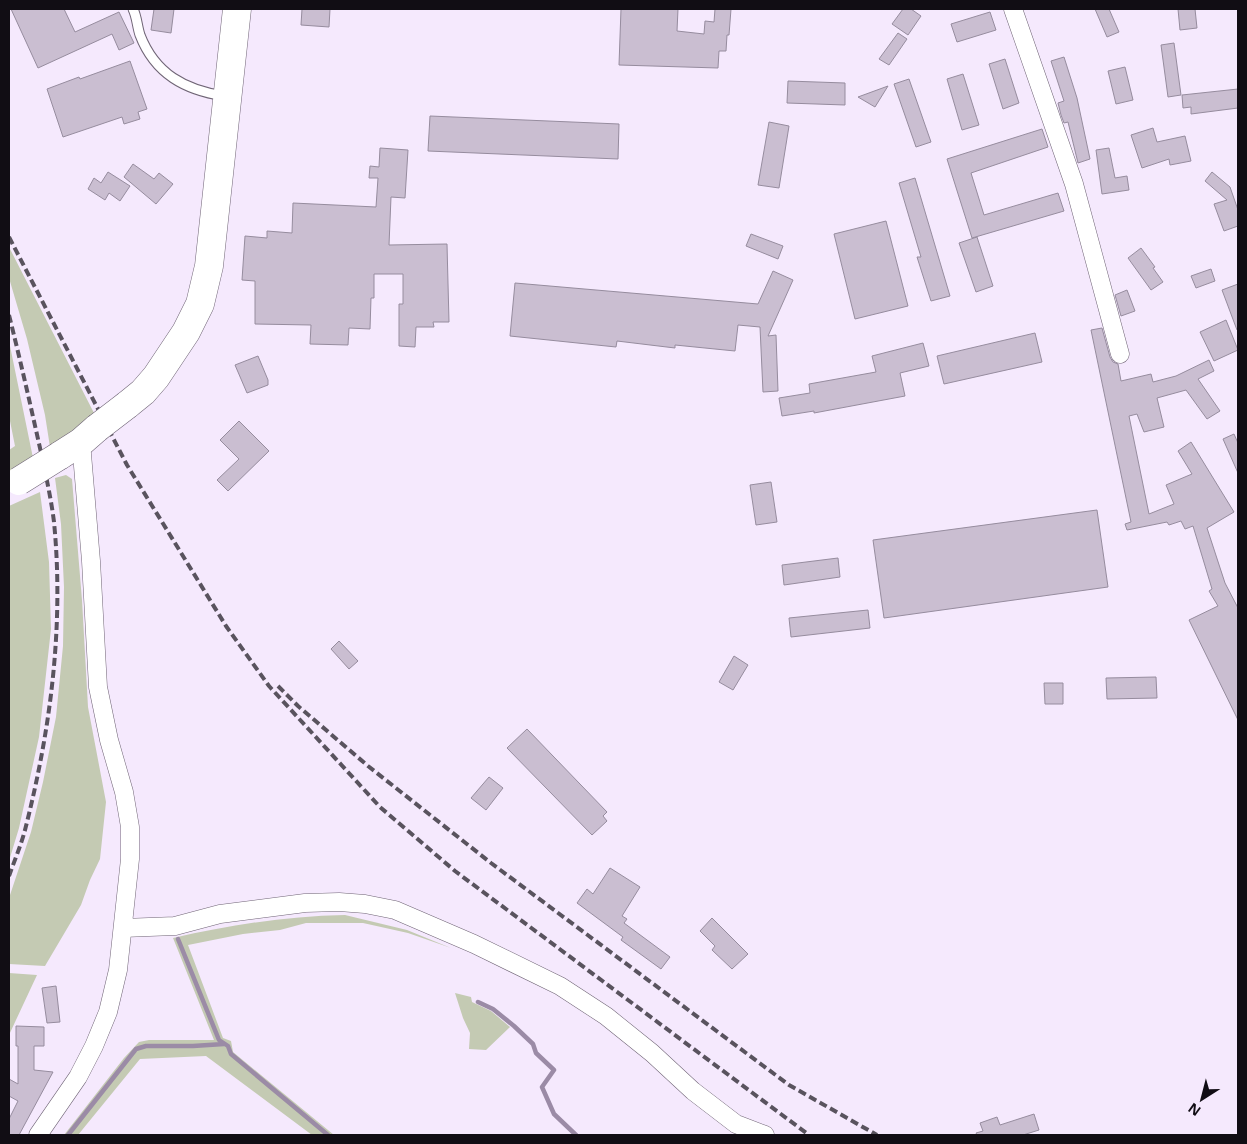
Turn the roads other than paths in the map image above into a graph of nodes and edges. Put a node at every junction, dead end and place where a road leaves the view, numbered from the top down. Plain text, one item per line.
1 (133, 9) edge
2 (237, 9) edge
3 (1013, 9) edge
4 (227, 97) junction
5 (1120, 354) dead end
6 (79, 442) junction
7 (14, 483) edge
8 (123, 928) junction
9 (38, 1135) edge
10 (764, 1135) edge

1 - 4 lane
2 - 4 main road
3 - 5 street
4 - 6 main road, bridge
6 - 7 main road, bridge
6 - 8 street
8 - 9 street
8 - 10 street

